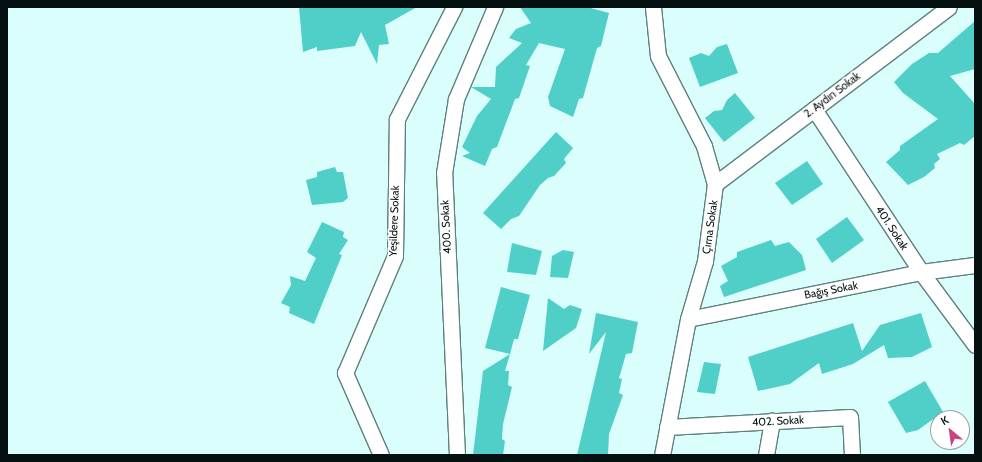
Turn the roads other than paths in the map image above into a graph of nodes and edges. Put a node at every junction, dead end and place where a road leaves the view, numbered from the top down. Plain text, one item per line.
1 (454, 7) edge
2 (495, 7) edge
3 (653, 7) edge
4 (949, 7) edge
5 (814, 109) junction
6 (715, 184) junction
7 (975, 265) edge
8 (921, 272) junction
9 (688, 319) junction
10 (975, 345) edge
11 (772, 421) junction
12 (668, 427) junction
13 (381, 455) edge
14 (457, 455) edge
15 (662, 455) edge
16 (766, 455) edge
17 (852, 455) edge

1 - 13 street, Yeşildere Sokak
2 - 14 street, 400. Sokak
3 - 6 street, Çırna Sokak
4 - 5 street, 2. Aydın Sokak
5 - 6 street, 2. Aydın Sokak
5 - 8 street, 401. Sokak
6 - 9 street, Çırna Sokak
7 - 8 street, Bağış Sokak
8 - 9 street, Bağış Sokak
8 - 10 street, 401. Sokak
9 - 12 street, Çırna Sokak
11 - 12 street, 402. Sokak
11 - 16 street
11 - 17 street, 402. Sokak
12 - 15 street, Çırna Sokak

